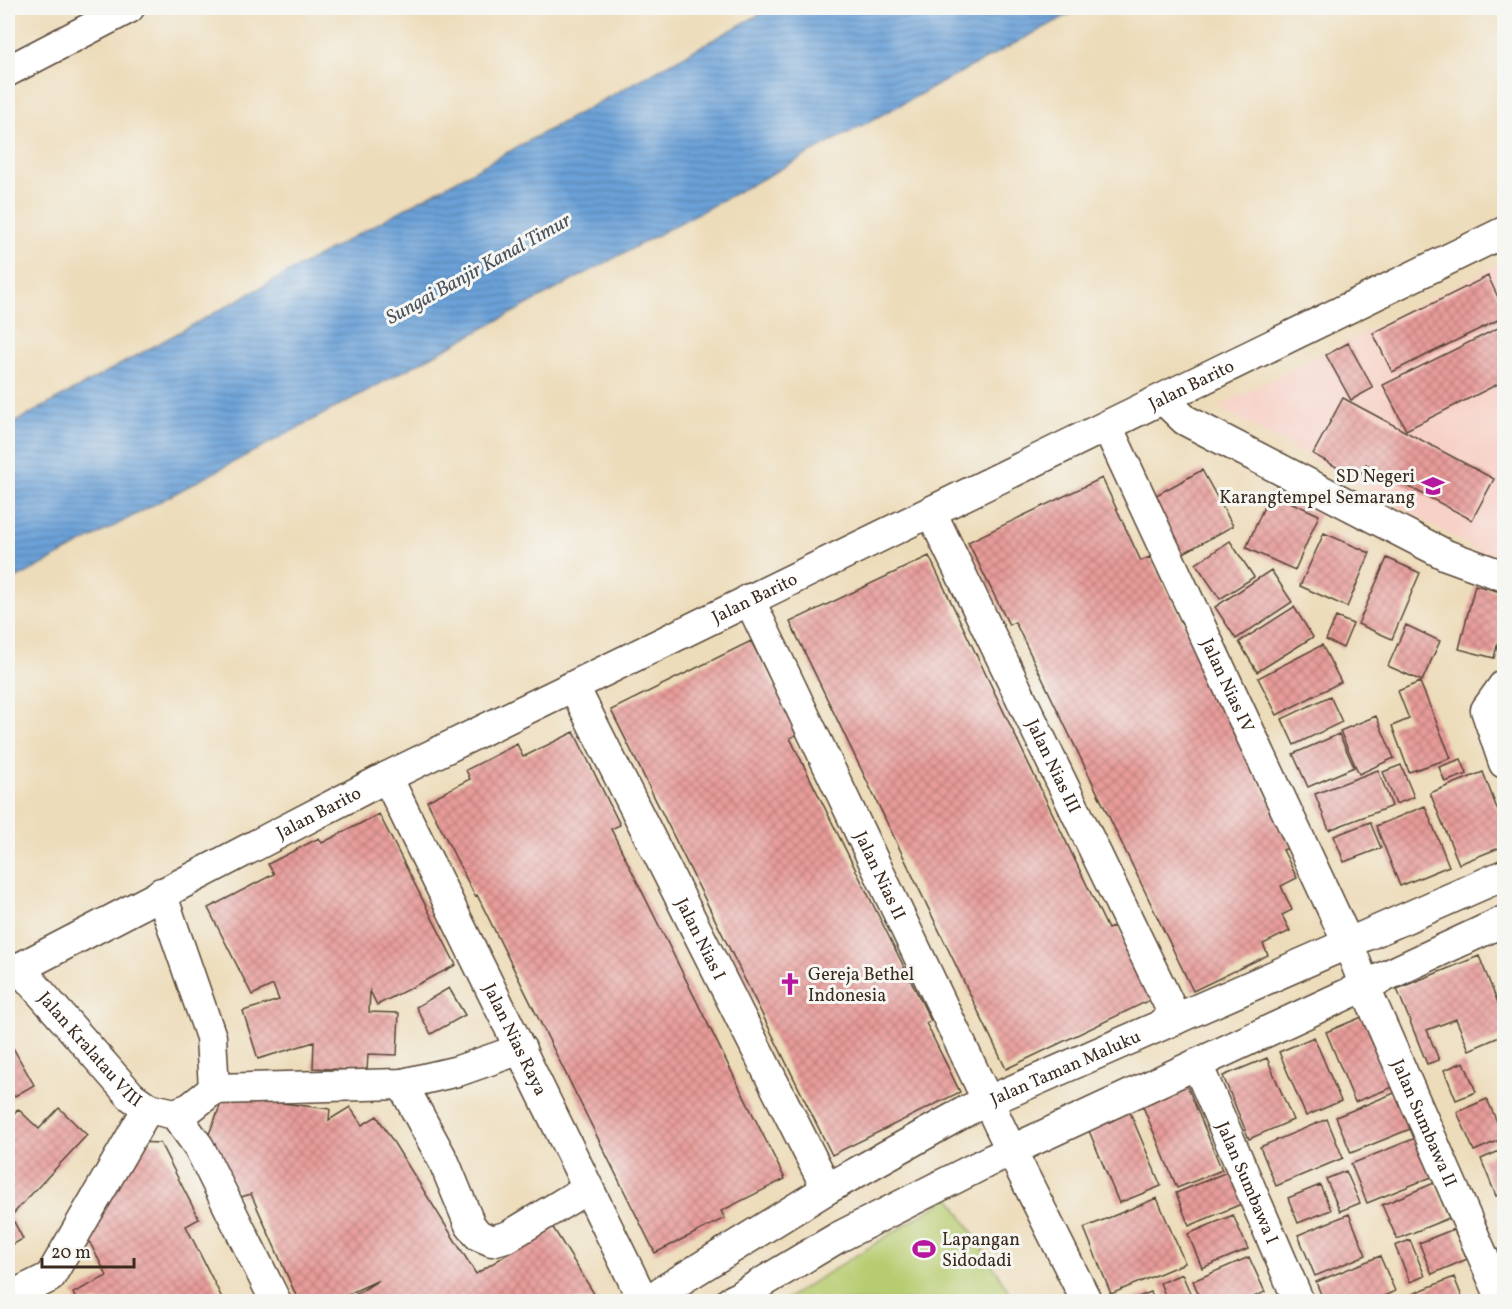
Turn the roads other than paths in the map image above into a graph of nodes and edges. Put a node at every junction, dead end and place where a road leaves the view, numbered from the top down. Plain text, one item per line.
1 (128, 8) edge
2 (8, 71) edge
3 (1504, 232) edge
4 (1163, 399) junction
5 (1107, 426) junction
6 (931, 512) junction
7 (1504, 576) edge
8 (749, 599) junction
9 (1504, 685) edge
10 (574, 687) junction
11 (1504, 763) edge
12 (387, 777) junction
13 (1504, 875) edge
14 (162, 893) junction
15 (1504, 921) edge
16 (1349, 945) junction
17 (13, 971) edge
18 (1365, 987) junction
19 (1176, 1019) junction
20 (520, 1049) junction
21 (1197, 1064) junction
22 (402, 1084) junction
23 (214, 1089) junction
24 (988, 1101) junction
25 (162, 1111) junction
26 (1011, 1150) junction
27 (588, 1188) junction
28 (827, 1189) junction
29 (54, 1289) edge
30 (8, 1298) edge
31 (276, 1302) edge
32 (644, 1302) edge
33 (730, 1302) edge
34 (1087, 1302) edge
35 (1299, 1302) edge
36 (1503, 1302) edge

1 - 2 street
3 - 4 street, Jalan Barito
4 - 5 street, Jalan Barito
4 - 7 street
5 - 6 street, Jalan Barito
5 - 16 street, Jalan Nias IV
6 - 8 street, Jalan Barito
6 - 19 street, Jalan Nias III
8 - 10 street, Jalan Barito
8 - 24 street, Jalan Nias II
9 - 11 street
10 - 12 street, Jalan Barito
10 - 28 street, Jalan Nias I
12 - 14 street, Jalan Barito
12 - 20 street, Jalan Nias Raya
13 - 16 street, Jalan Taman Maluku
14 - 17 street, Jalan Barito
14 - 23 street
15 - 18 street
16 - 18 street, Jalan Sumbawa II
16 - 19 street, Jalan Taman Maluku
17 - 25 street, Jalan Kralatau VIII
18 - 21 street
18 - 36 street, Jalan Sumbawa II
19 - 24 street, Jalan Taman Maluku
20 - 22 street
20 - 27 street, Jalan Nias Raya
21 - 26 street
21 - 35 street, Jalan Sumbawa I
22 - 23 street
22 - 27 street
23 - 25 street
24 - 26 street, Jalan Nias II
24 - 28 street, Jalan Taman Maluku
25 - 29 street
25 - 31 street, Jalan Kralatau VIII
26 - 33 street
26 - 34 street, Jalan Nias II
27 - 32 street, Jalan Nias Raya
28 - 32 street, Jalan Taman Maluku
29 - 30 street

